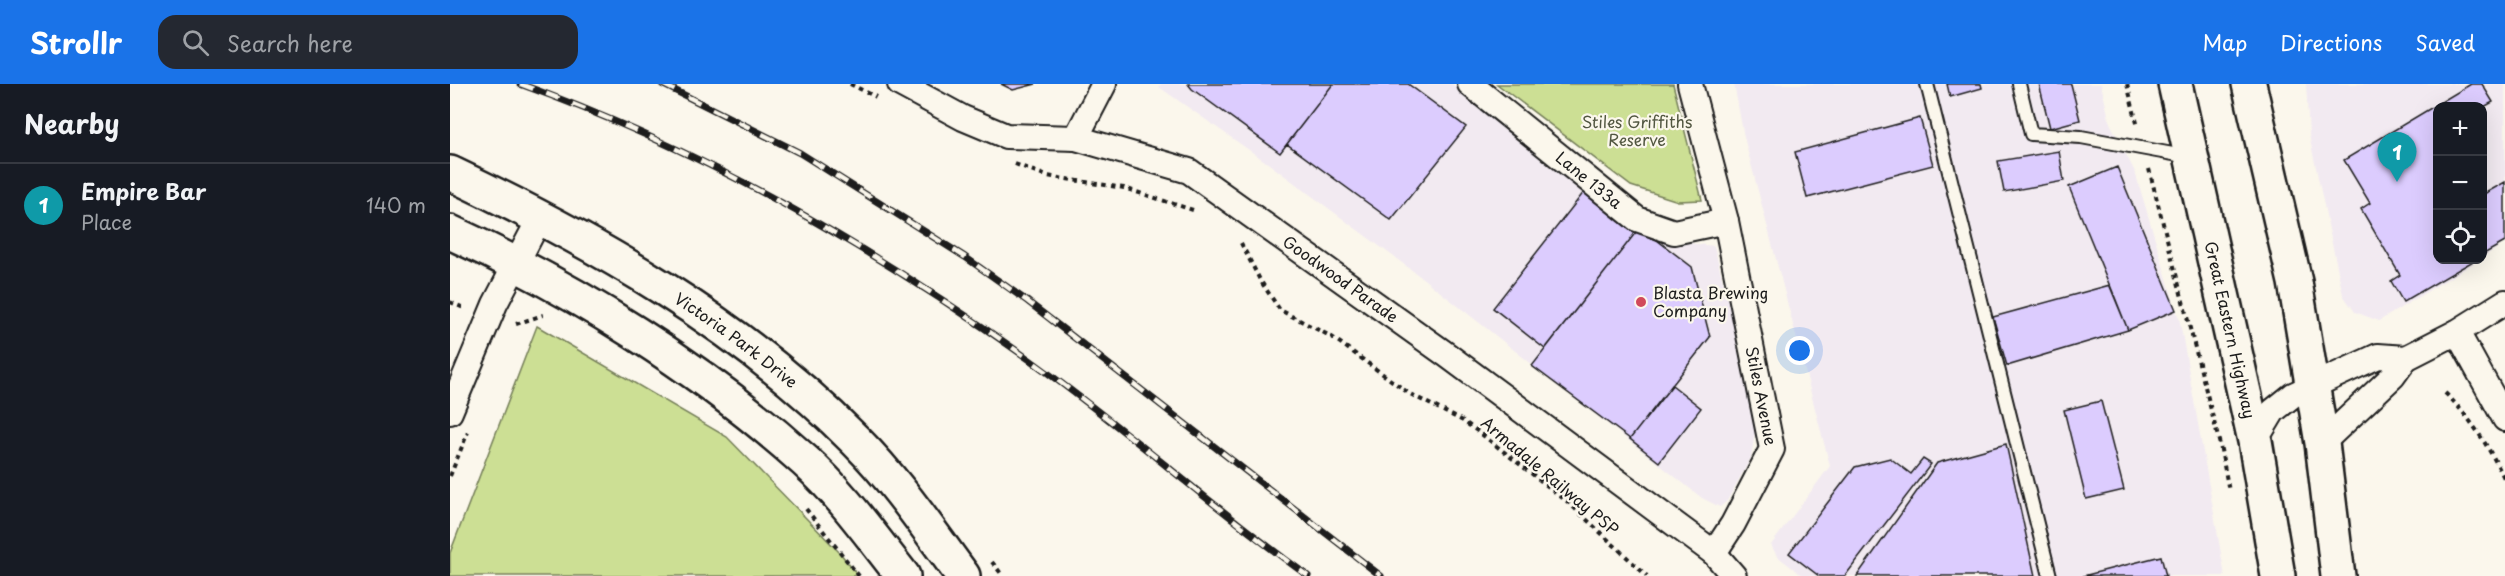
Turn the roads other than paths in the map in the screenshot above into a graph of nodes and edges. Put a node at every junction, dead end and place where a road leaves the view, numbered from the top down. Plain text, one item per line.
1 (1104, 84) edge
2 (1470, 84) edge
3 (1690, 84) edge
4 (1927, 84) edge
5 (2019, 84) edge
6 (2175, 84) edge
7 (2249, 84) edge
8 (892, 92) edge
9 (1076, 138) junction
10 (2190, 157) junction
11 (450, 173) edge
12 (541, 216) junction
13 (1726, 221) junction
14 (450, 232) edge
15 (515, 263) junction
16 (2505, 302) edge
17 (2457, 332) junction
18 (2406, 358) junction
19 (2313, 385) junction
20 (450, 412) edge
21 (2505, 419) edge
22 (2255, 441) junction
23 (2322, 443) junction
24 (1713, 553) junction
25 (903, 576) edge
26 (963, 576) edge
27 (1734, 576) edge
28 (2050, 576) edge
29 (2278, 576) edge
30 (2338, 576) edge

1 - 9 street
2 - 13 street, Lane 133a
3 - 13 street, Stiles Avenue
4 - 28 lane
5 - 10 lane
6 - 10 main road, Great Eastern Highway
7 - 19 main road
8 - 9 street, Goodwood Parade
9 - 24 street, Goodwood Parade
10 - 22 main road, Great Eastern Highway
11 - 12 main road, Victoria Park Drive
12 - 15 street
12 - 26 main road, Victoria Park Drive
13 - 24 street, Stiles Avenue
14 - 15 main road
15 - 20 street
15 - 25 main road
16 - 17 street
17 - 18 street
17 - 21 street
18 - 19 street
18 - 23 street
19 - 22 street
19 - 23 main road
22 - 29 main road, Great Eastern Highway
23 - 30 main road
24 - 27 street, Goodwood Parade

